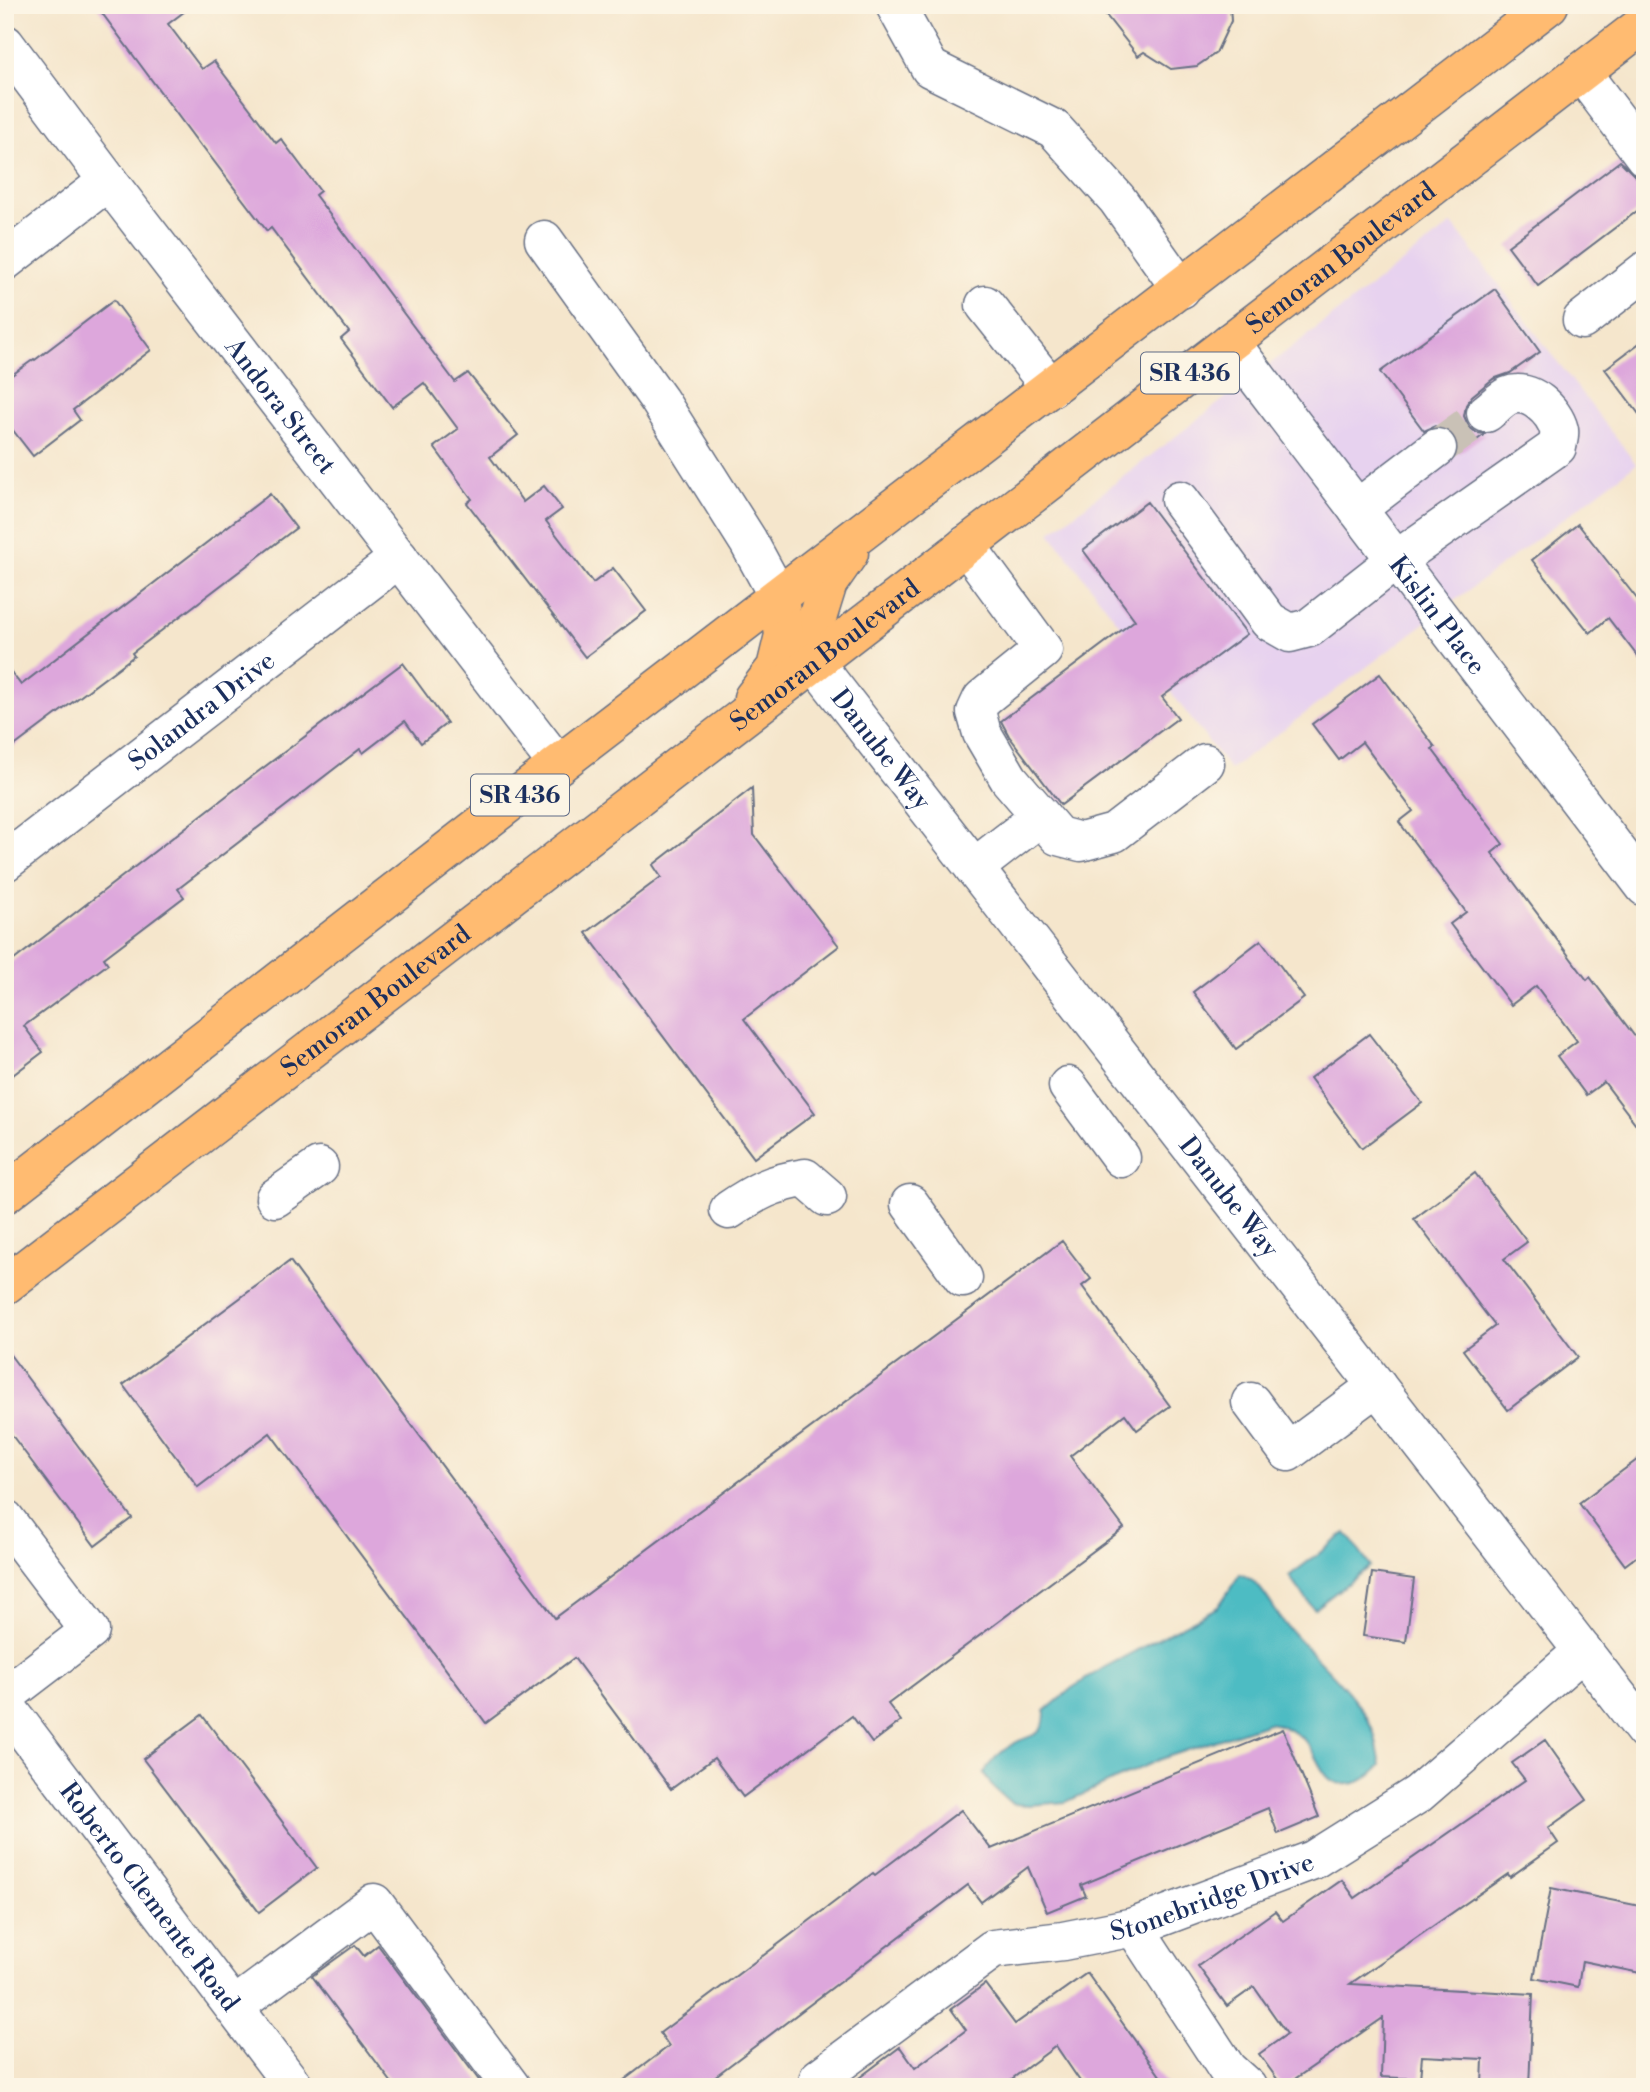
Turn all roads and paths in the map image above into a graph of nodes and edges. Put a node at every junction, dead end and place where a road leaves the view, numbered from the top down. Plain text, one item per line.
1 (895, 5) edge
2 (1549, 5) edge
3 (1645, 23) edge
4 (5, 44) edge
5 (1581, 72) junction
6 (1645, 157) edge
7 (108, 181) junction
8 (544, 240) dead end
9 (5, 261) edge
10 (1645, 271) edge
11 (1181, 289) junction
12 (985, 305) dead end
13 (1582, 320) dead end
14 (1230, 342) junction
15 (1051, 388) junction
16 (1486, 413) tunnel mouth
17 (1437, 449) tunnel mouth
18 (1180, 500) dead end
19 (1357, 509) junction
20 (862, 534) junction
21 (966, 545) junction
22 (399, 558) junction
23 (1396, 560) junction
24 (779, 598) junction
25 (814, 662) junction
26 (735, 722) junction
27 (1205, 763) dead end
28 (558, 765) junction
29 (1041, 817) junction
30 (5, 862) edge
31 (974, 869) junction
32 (1645, 887) edge
33 (1068, 1086) dead end
34 (1121, 1158) dead end
35 (319, 1167) dead end
36 (5, 1194) edge
37 (827, 1197) dead end
38 (275, 1198) dead end
39 (910, 1204) dead end
40 (729, 1210) dead end
41 (963, 1278) dead end
42 (5, 1284) edge
43 (1377, 1386) junction
44 (1251, 1402) dead end
45 (5, 1519) edge
46 (1583, 1651) junction
47 (5, 1696) edge
48 (5, 1705) edge
49 (1645, 1731) edge
50 (1134, 1927) junction
51 (234, 2007) junction
52 (294, 2087) edge
53 (511, 2087) edge
54 (817, 2087) edge
55 (1247, 2087) edge

1 - 11 street
2 - 11 main road, SR 436
3 - 5 main road, Semoran Boulevard / SR 436
4 - 7 street, Andora Street
5 - 6 street
5 - 14 main road, Semoran Boulevard / SR 436
7 - 9 street
7 - 22 street, Andora Street
8 - 24 street
10 - 13 street
11 - 15 main road, SR 436
12 - 15 street
14 - 19 street, Kislin Place
14 - 21 main road, Semoran Boulevard / SR 436
15 - 20 main road, SR 436
16 - 23 street
17 - 19 street
18 - 23 street
19 - 23 street, Kislin Place
20 - 24 main road, SR 436
20 - 25 main road
21 - 25 main road, Semoran Boulevard / SR 436
21 - 29 street
22 - 28 street, Andora Street
22 - 30 street, Solandra Drive
23 - 32 street, Kislin Place
24 - 26 main road
24 - 28 main road, SR 436
25 - 26 main road, Semoran Boulevard / SR 436
25 - 31 street, Danube Way
26 - 42 main road, Semoran Boulevard / SR 436
27 - 29 street
28 - 36 main road, SR 436
29 - 31 street
31 - 43 street, Danube Way
33 - 34 street
35 - 38 street
37 - 40 street
39 - 41 street
43 - 44 street
43 - 46 street, Danube Way
45 - 47 street
46 - 49 street, Danube Way
46 - 50 street, Stonebridge Drive
48 - 51 street, Roberto Clemente Road
50 - 54 street, Stonebridge Drive
50 - 55 street
51 - 52 street, Roberto Clemente Road
51 - 53 street

